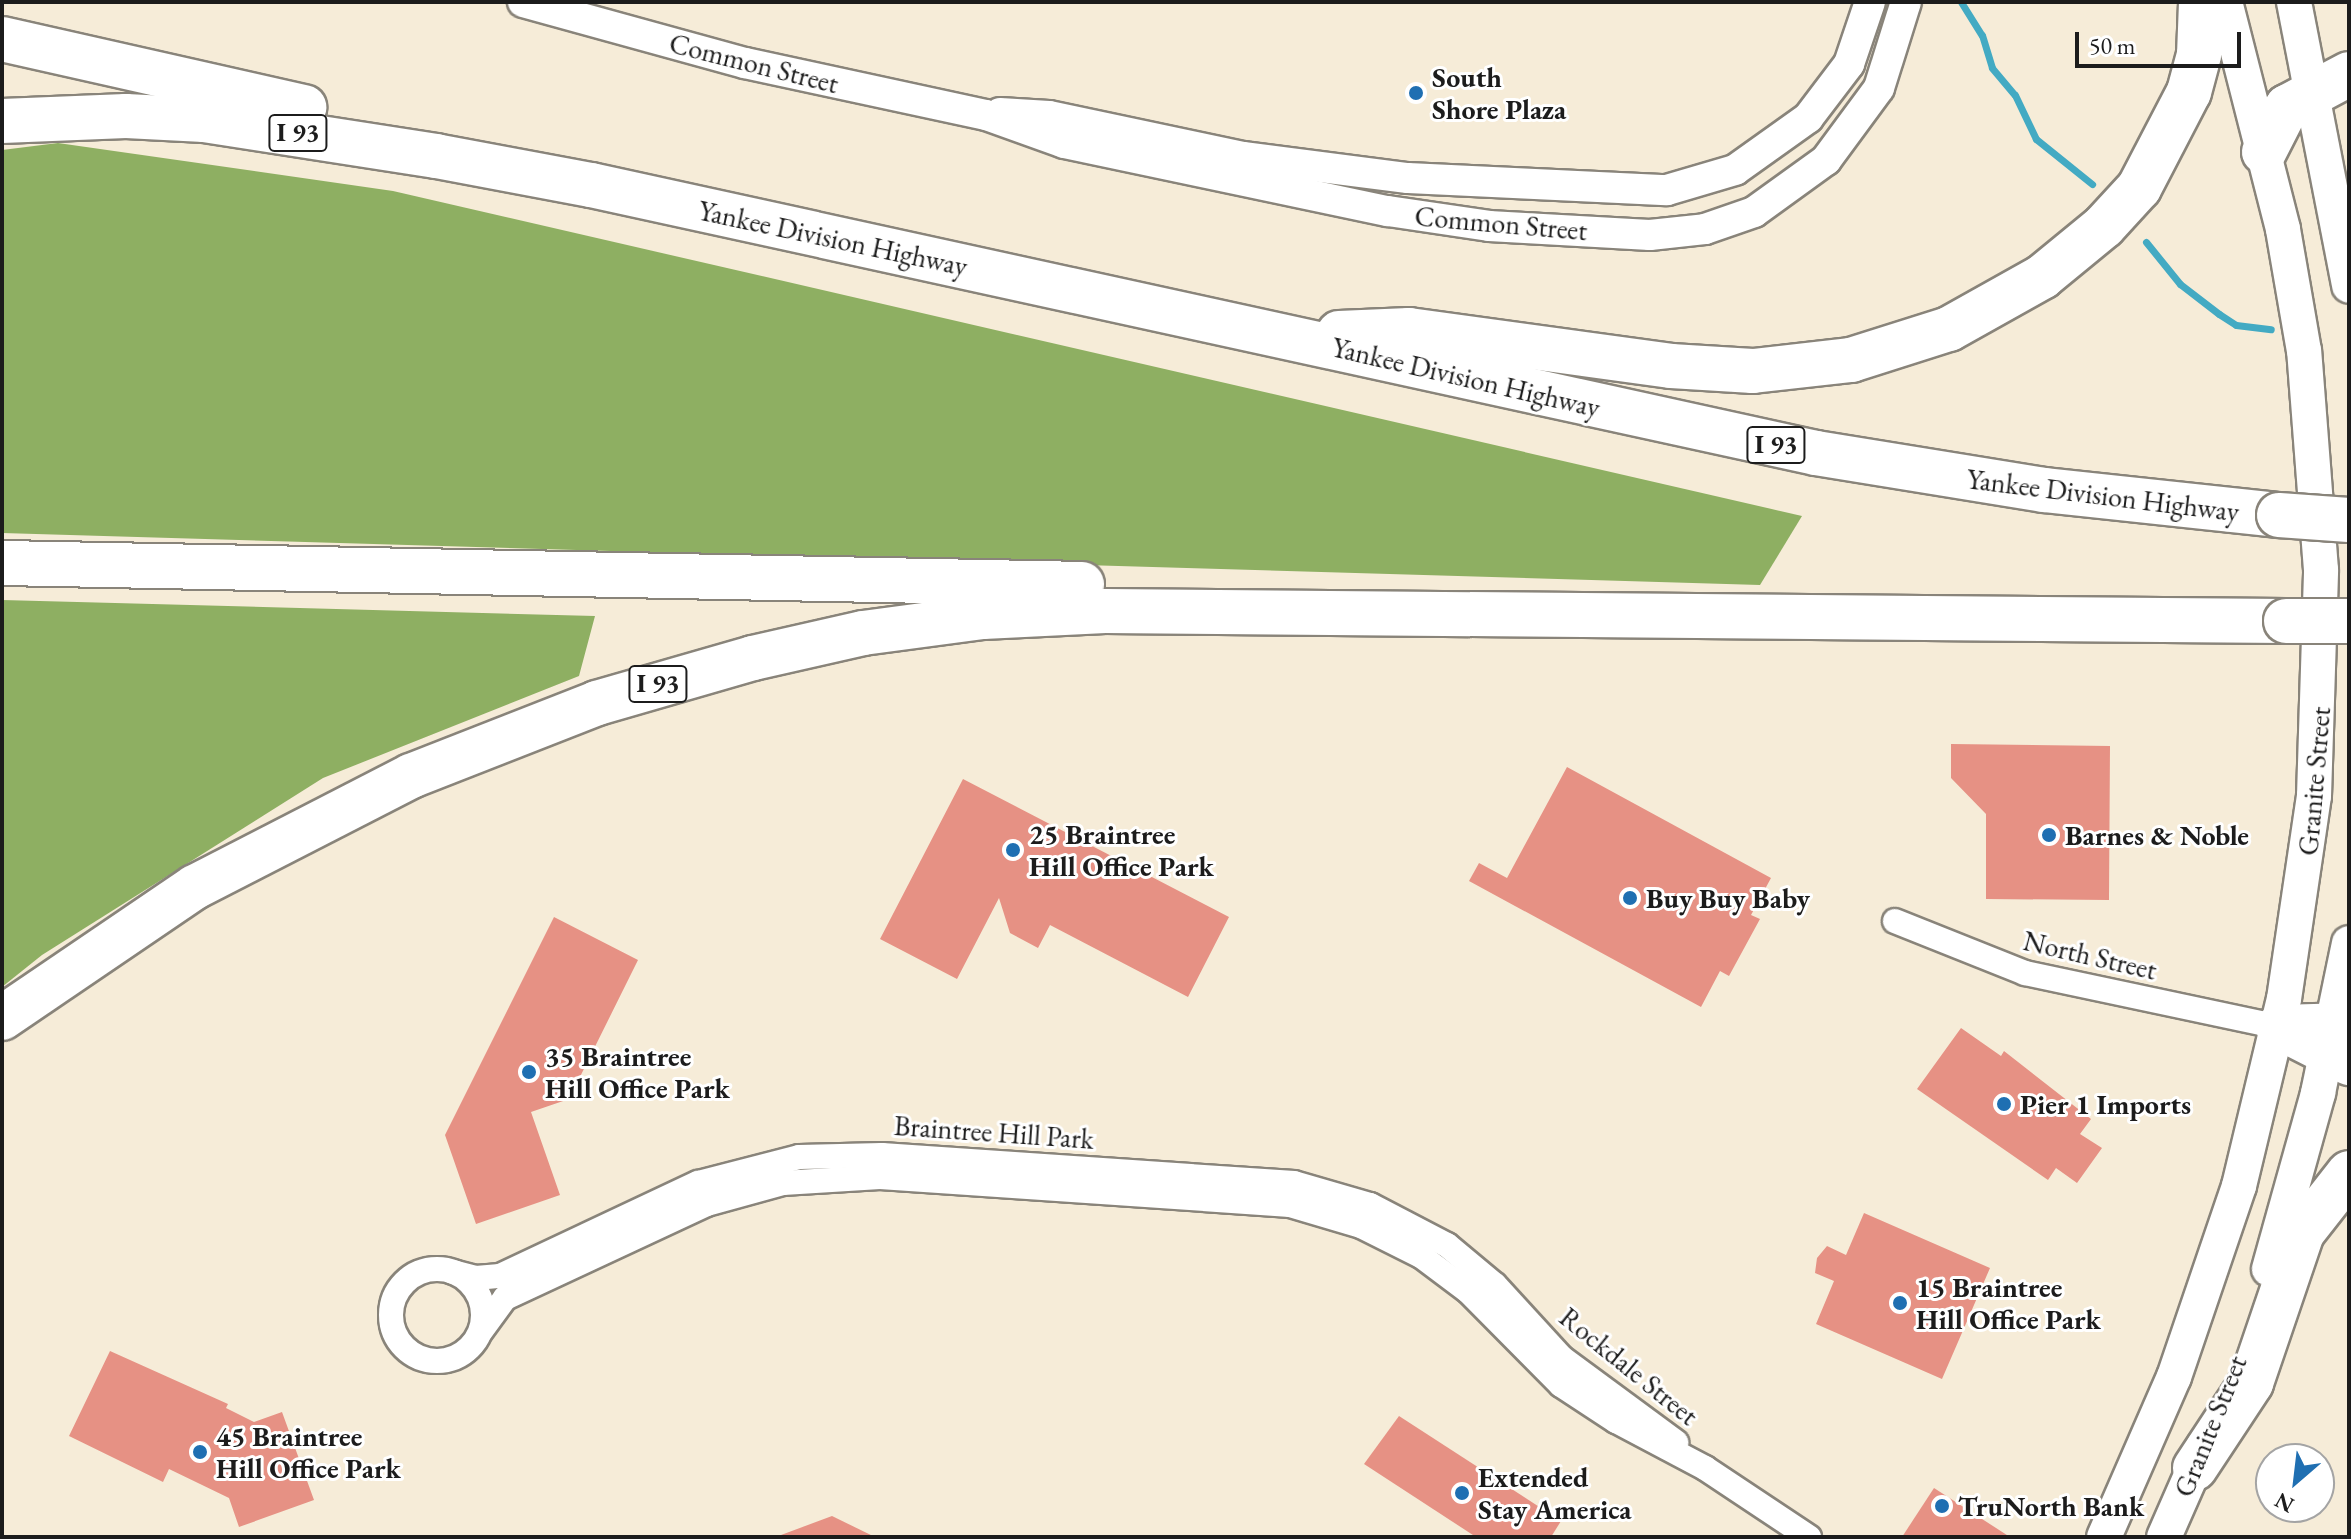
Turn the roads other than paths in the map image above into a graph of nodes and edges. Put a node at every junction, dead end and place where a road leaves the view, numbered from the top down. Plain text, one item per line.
1 (523, 2) edge
2 (1870, 2) edge
3 (1906, 2) edge
4 (2201, 2) edge
5 (2225, 2) edge
6 (2285, 2) edge
7 (2294, 2) edge
8 (2, 39) edge
9 (2303, 43) junction
10 (2330, 82) edge
11 (986, 115) junction
12 (2, 121) edge
13 (2264, 152) junction
14 (591, 185) junction
15 (2349, 286) edge
16 (1280, 335) junction
17 (2349, 520) edge
18 (2, 563) edge
19 (1390, 611) junction
20 (2349, 621) edge
21 (1895, 921) dead end
22 (2349, 943) edge
23 (2, 1018) edge
24 (2278, 1027) junction
25 (2340, 1042) edge
26 (2349, 1173) edge
27 (453, 1272) junction
28 (1509, 1316) junction
29 (481, 1331) junction
30 (2195, 1468) junction
31 (1809, 1537) edge
32 (2104, 1537) edge
33 (2164, 1537) edge

1 - 11 street, Common Street
2 - 11 street, Common Street
3 - 11 street, Common Street
4 - 16 highway
5 - 13 main road, Granite Street
6 - 9 street
7 - 9 main road
8 - 14 highway
9 - 10 main road
10 - 13 highway
10 - 15 main road
12 - 14 highway, I 93
13 - 24 main road, Granite Street
14 - 16 highway, Yankee Division Highway / I 93
16 - 17 highway, Yankee Division Highway / I 93, bridge
18 - 19 highway
19 - 20 highway, I 93, bridge
19 - 23 highway, I 93
21 - 24 street, North Street
22 - 25 main road, Granite Street
24 - 25 highway
24 - 32 main road, Granite Street
25 - 30 main road, Granite Street
26 - 30 highway
27 - 28 street, Braintree Hill Park
27 - 29 street
27 - 29 street, Braintree Hill Park
28 - 29 street, Braintree Hill Park
28 - 31 street, Rockdale Street
30 - 33 main road, Granite Street

